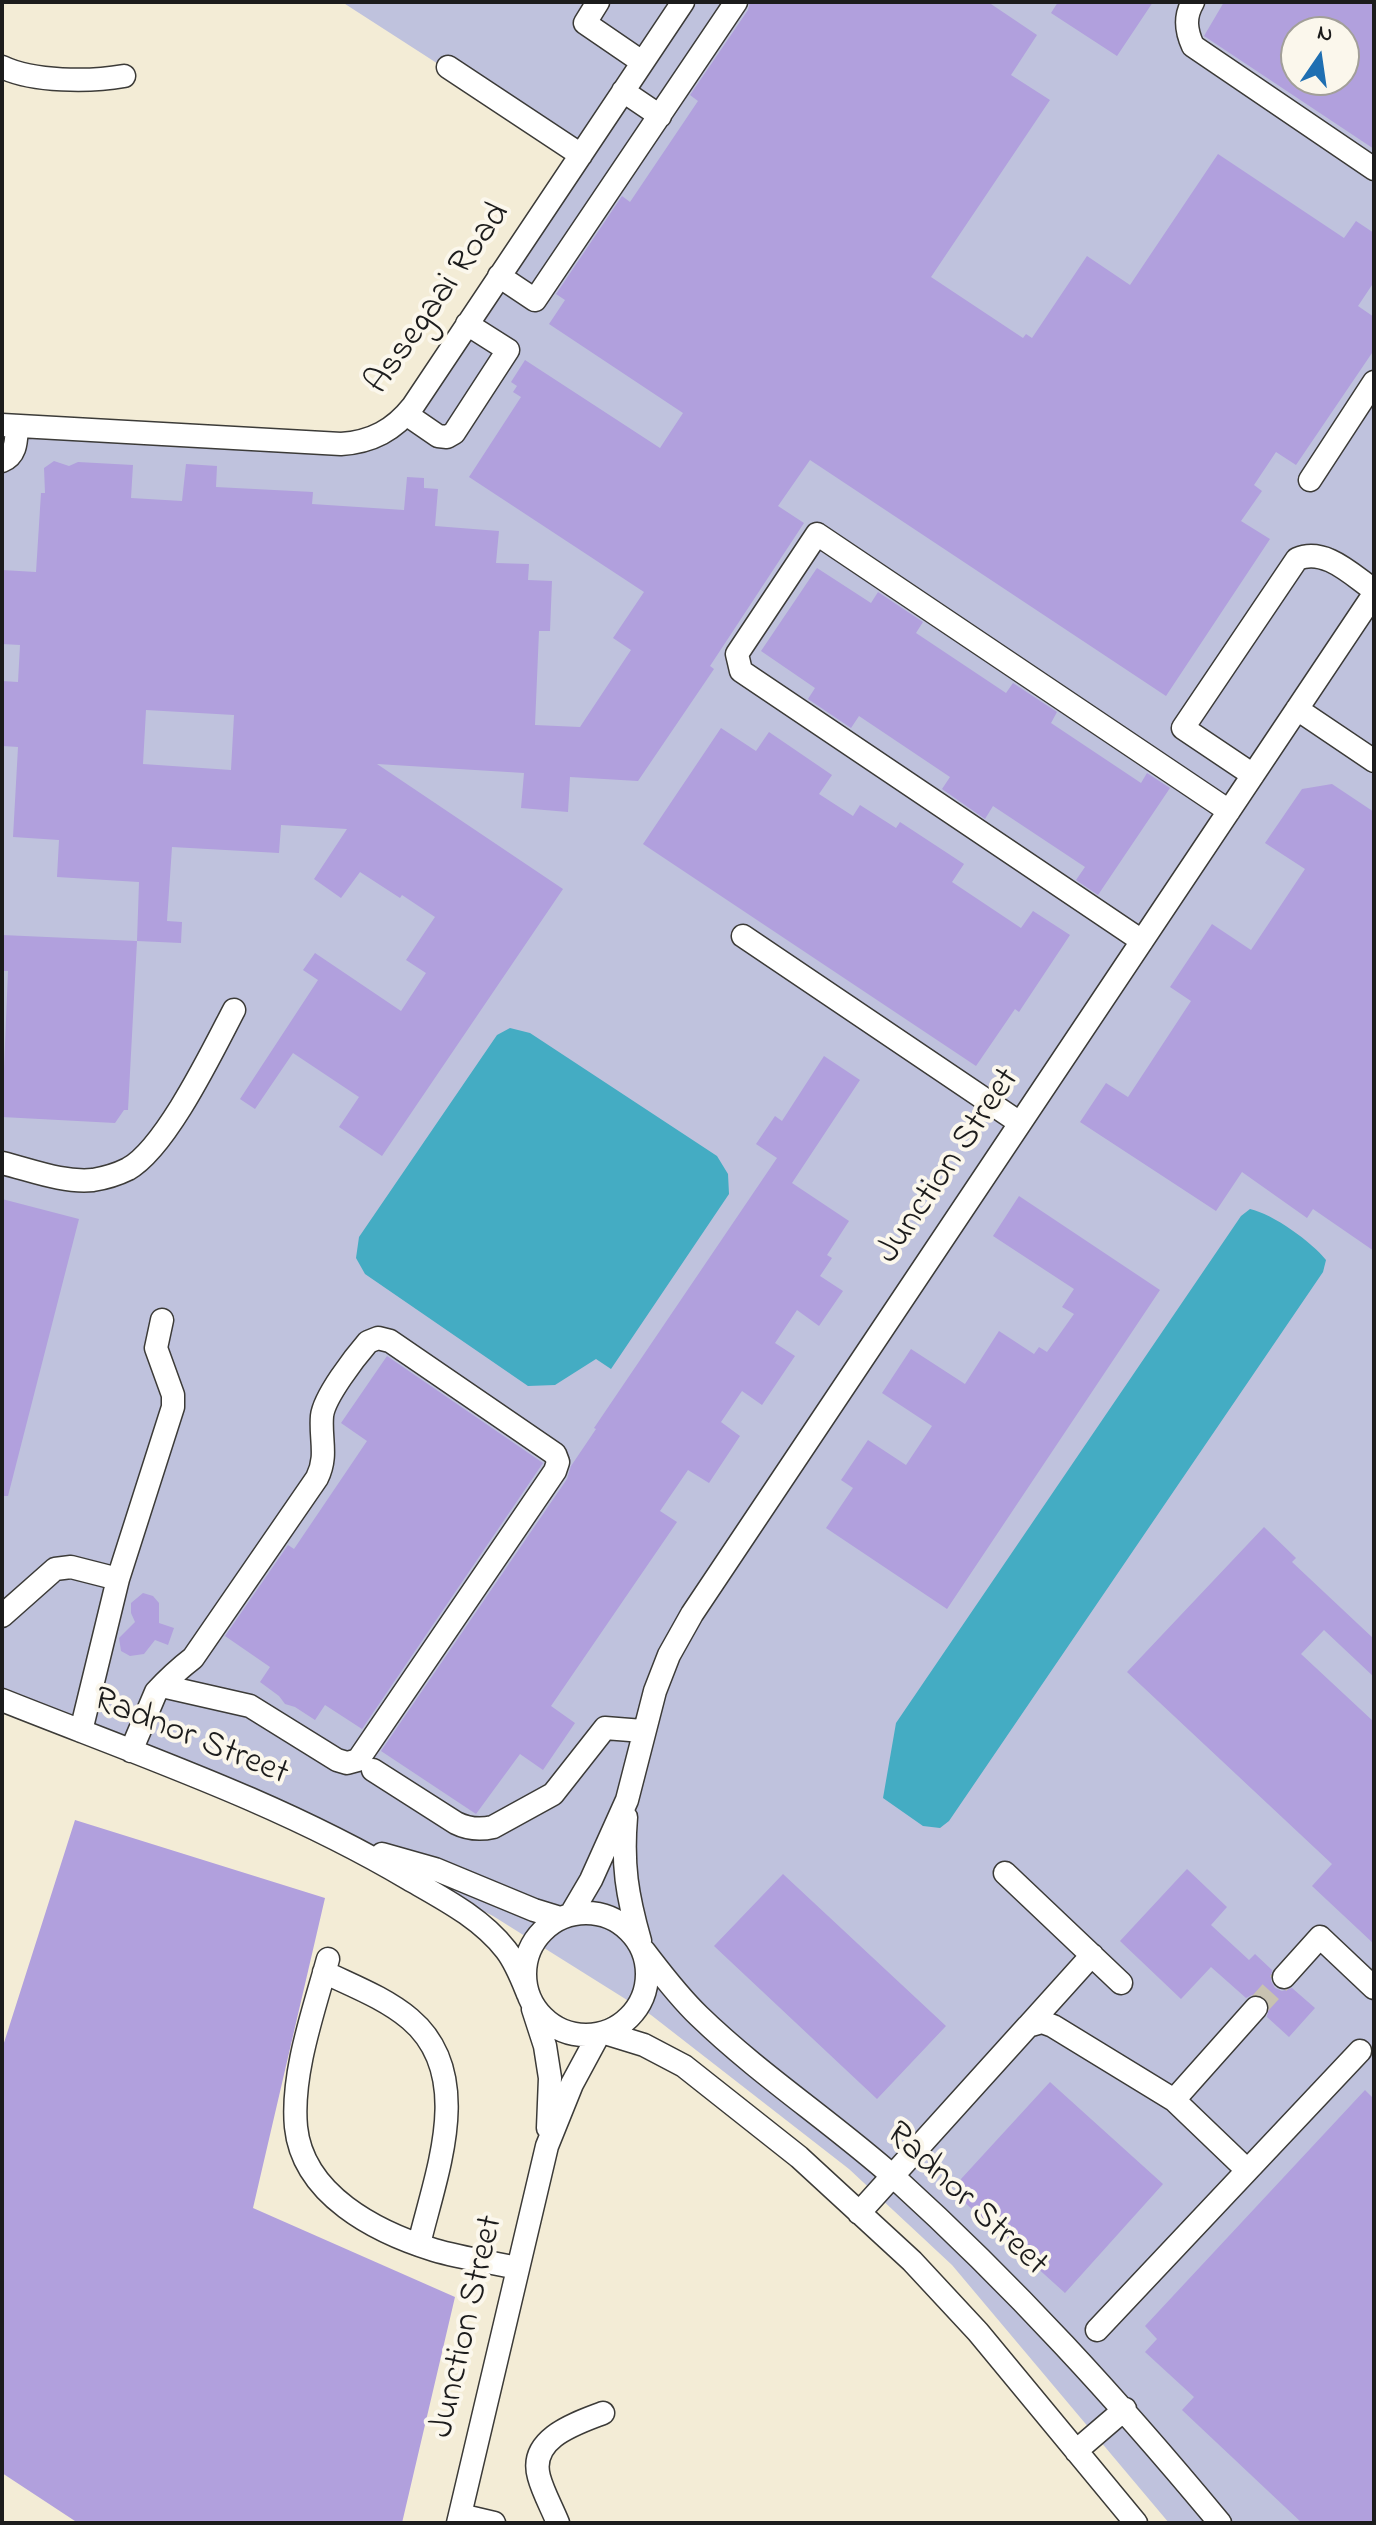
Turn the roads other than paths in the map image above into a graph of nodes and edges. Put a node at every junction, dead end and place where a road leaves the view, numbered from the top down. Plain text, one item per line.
1 (598, 2) edge
2 (683, 2) edge
3 (736, 2) edge
4 (1193, 2) edge
5 (642, 62) junction
6 (2, 67) edge
7 (448, 67) dead end
8 (124, 76) dead end
9 (623, 91) junction
10 (660, 116) junction
11 (581, 155) junction
12 (1374, 169) edge
13 (499, 276) junction
14 (467, 324) junction
15 (1374, 382) edge
16 (406, 414) junction
17 (9, 425) edge
18 (2, 461) edge
19 (1310, 480) dead end
20 (1374, 592) edge
21 (1297, 709) junction
22 (1374, 761) edge
23 (1253, 775) junction
24 (1229, 811) junction
25 (743, 936) dead end
26 (1142, 941) junction
27 (234, 1010) dead end
28 (1020, 1123) junction
29 (2, 1163) edge
30 (162, 1320) dead end
31 (118, 1579) junction
32 (2, 1616) edge
33 (162, 1686) junction
34 (2, 1700) edge
35 (81, 1731) junction
36 (643, 1731) junction
37 (131, 1751) junction
38 (373, 1770) dead end
39 (627, 1800) junction
40 (351, 1844) junction
41 (1005, 1873) dead end
42 (565, 1916) junction
43 (642, 1948) junction
44 (1092, 1955) junction
45 (1284, 1977) tunnel mouth
46 (1121, 1983) dead end
47 (1374, 1988) edge
48 (529, 1997) junction
49 (1256, 2008) tunnel mouth
50 (1028, 2026) junction
51 (602, 2033) junction
52 (1360, 2051) dead end
53 (1174, 2100) junction
54 (547, 2146) junction
55 (1247, 2170) junction
56 (893, 2176) junction
57 (859, 2213) junction
58 (419, 2244) junction
59 (518, 2268) junction
60 (1097, 2330) dead end
61 (1125, 2409) junction
62 (603, 2413) dead end
63 (1076, 2451) junction
64 (459, 2519) edge
65 (494, 2523) edge
66 (558, 2523) edge
67 (1136, 2523) edge
68 (1220, 2523) edge

1 - 5 street
2 - 5 street, Assegaai Road
3 - 10 street
4 - 12 street
5 - 9 street, Assegaai Road
6 - 8 street
7 - 11 street
9 - 10 street
9 - 11 street, Assegaai Road
10 - 13 street
11 - 13 street, Assegaai Road
13 - 14 street, Assegaai Road
14 - 16 street, Assegaai Road
14 - 16 street
15 - 19 street
16 - 17 street, Assegaai Road
17 - 18 street
20 - 21 street, Junction Street
20 - 23 street
21 - 22 street
21 - 23 street, Junction Street
23 - 24 street, Junction Street
24 - 26 street, Junction Street
24 - 26 street
25 - 28 street
26 - 28 street, Junction Street
27 - 29 street
28 - 36 street, Junction Street
30 - 31 street
31 - 32 street
31 - 35 street
33 - 33 street
33 - 37 street
34 - 35 street, Radnor Street
35 - 37 street, Radnor Street
36 - 38 street
36 - 39 street, Junction Street
37 - 40 street, Radnor Street
39 - 42 street, Junction Street
39 - 43 street, Junction Street
40 - 42 street, Radnor Street
40 - 48 street, Radnor Street
41 - 44 street
42 - 43 street
42 - 48 street
43 - 51 street
43 - 56 street, Radnor Street
44 - 46 street
44 - 50 street
45 - 47 street
48 - 51 street
48 - 54 street, Junction Street
49 - 53 street
50 - 53 street
50 - 56 street
51 - 54 street, Junction Street
51 - 57 street
52 - 55 street
53 - 55 street
54 - 59 street, Junction Street
55 - 60 street
56 - 57 street
56 - 61 street, Radnor Street
57 - 63 street
58 - 58 street
58 - 59 street
59 - 64 street, Junction Street
61 - 63 street
61 - 68 street, Radnor Street
62 - 66 street
63 - 67 street
64 - 65 street

